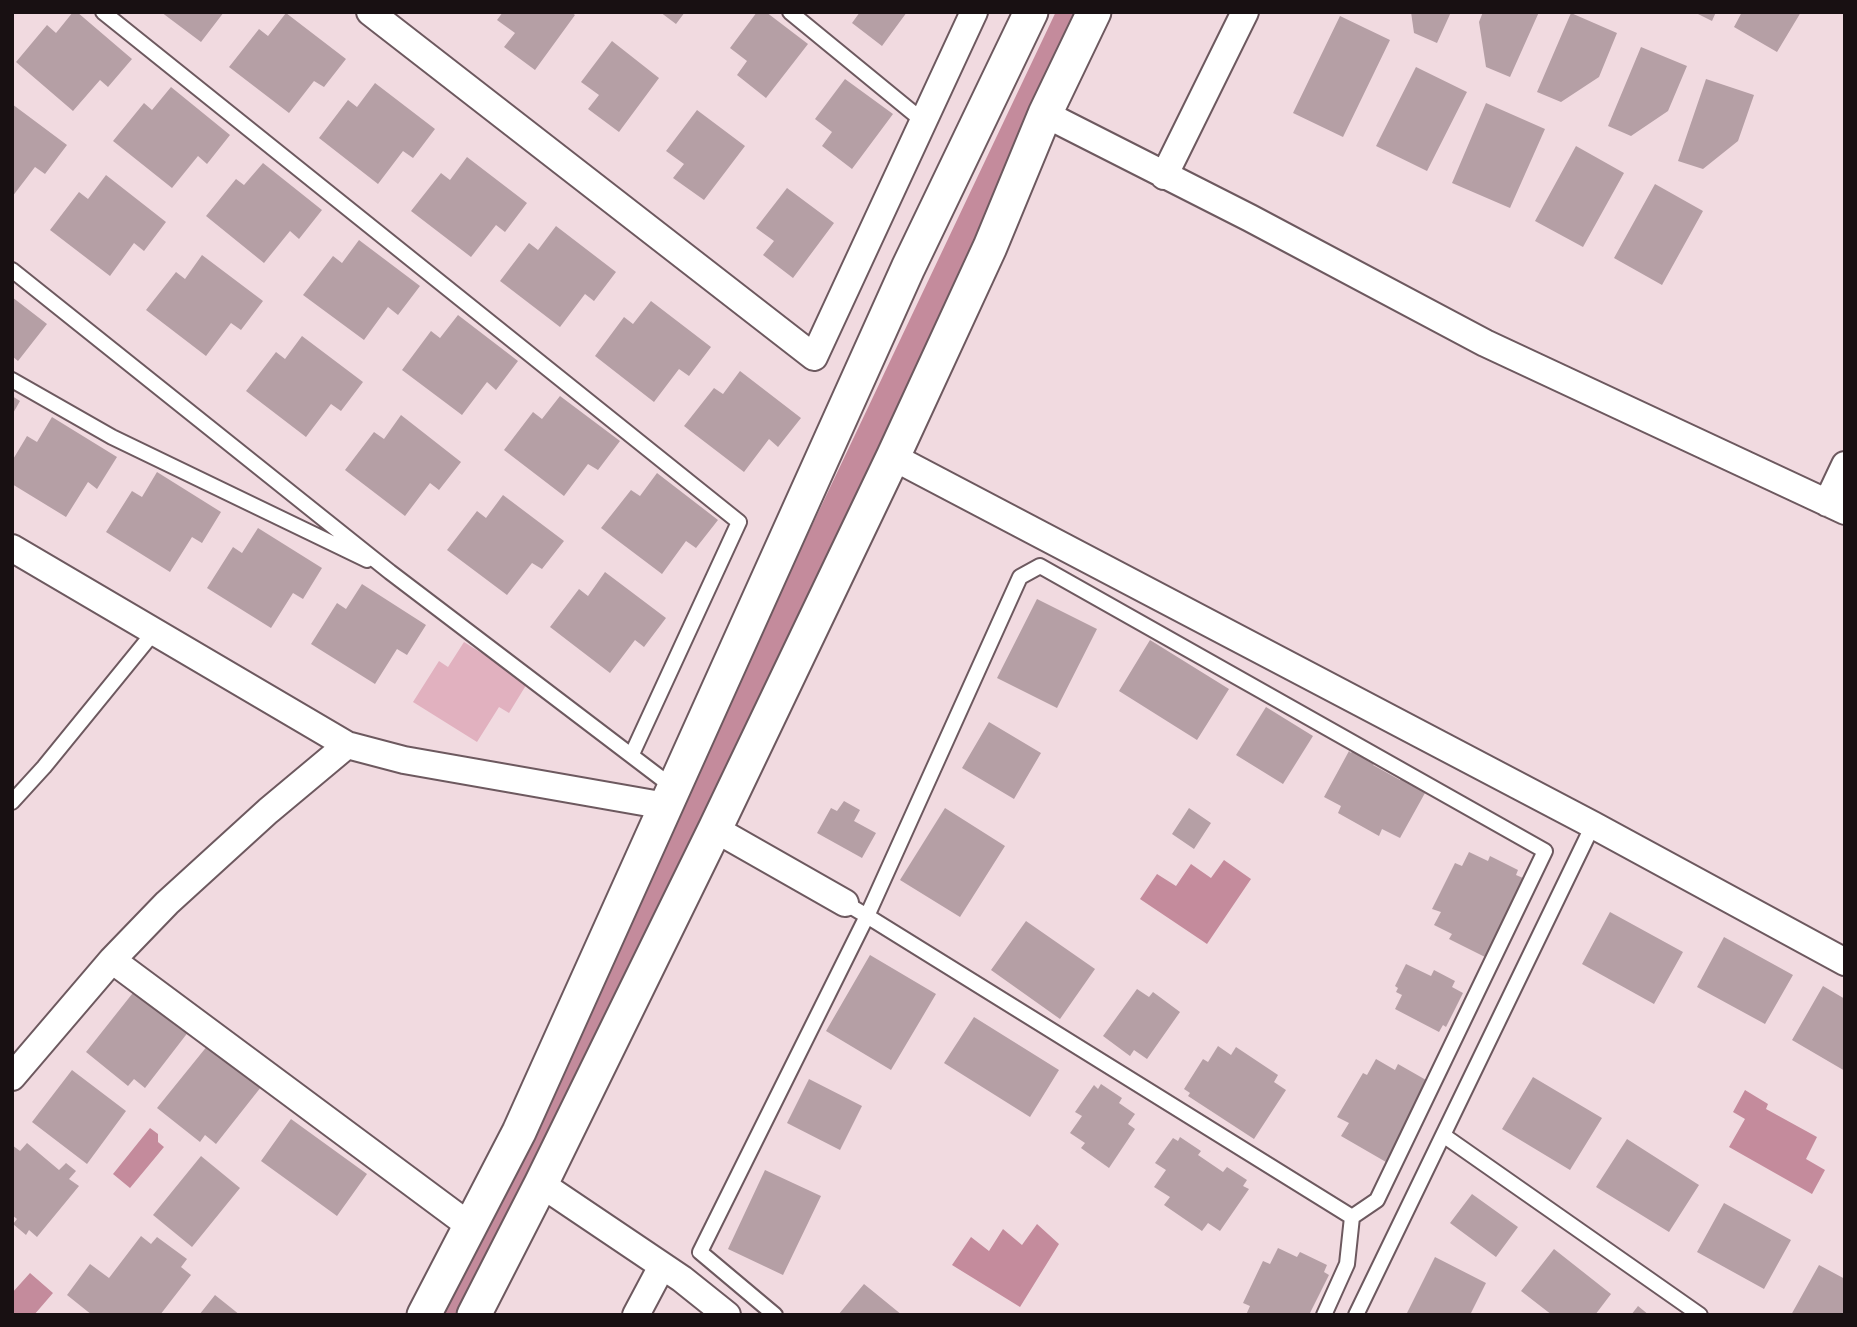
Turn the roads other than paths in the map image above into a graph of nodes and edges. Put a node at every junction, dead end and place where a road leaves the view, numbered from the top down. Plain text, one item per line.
1 (103, 12) edge
2 (370, 12) edge
3 (790, 12) edge
4 (974, 12) edge
5 (1031, 12) edge
6 (1094, 12) edge
7 (1245, 12) edge
8 (1045, 114) junction
9 (923, 121) junction
10 (1164, 176) junction
11 (12, 270) edge
12 (12, 380) edge
13 (893, 457) junction
14 (1845, 465) edge
15 (1836, 507) edge
16 (12, 548) edge
17 (390, 572) junction
18 (154, 632) junction
19 (347, 745) junction
20 (632, 754) junction
21 (670, 797) junction
22 (12, 802) edge
23 (1593, 825) junction
24 (715, 829) junction
25 (856, 909) junction
26 (112, 960) junction
27 (1845, 962) edge
28 (12, 1077) edge
29 (1443, 1135) junction
30 (541, 1184) junction
31 (1352, 1217) junction
32 (470, 1226) junction
33 (662, 1266) junction
34 (424, 1315) edge
35 (474, 1315) edge
36 (636, 1315) edge
37 (727, 1315) edge
38 (775, 1315) edge
39 (1324, 1315) edge
40 (1356, 1315) edge
41 (1700, 1315) edge

1 - 20 lane
2 - 9 street
3 - 9 lane
4 - 9 street
5 - 21 street
6 - 8 street
7 - 10 street
8 - 10 street
8 - 13 street
10 - 15 street
11 - 17 lane
12 - 17 lane
13 - 23 street
13 - 24 street
14 - 15 street
16 - 18 street
17 - 20 lane
18 - 19 street
18 - 22 lane
19 - 21 street
19 - 26 street
20 - 21 lane
21 - 32 street
23 - 27 street
23 - 29 lane
24 - 25 street
24 - 30 street
25 - 31 lane
25 - 31 lane
25 - 38 lane
26 - 28 street
26 - 32 street
29 - 40 lane
29 - 41 lane
30 - 33 street
30 - 35 street
31 - 39 lane
32 - 34 street
33 - 36 street
33 - 37 street

